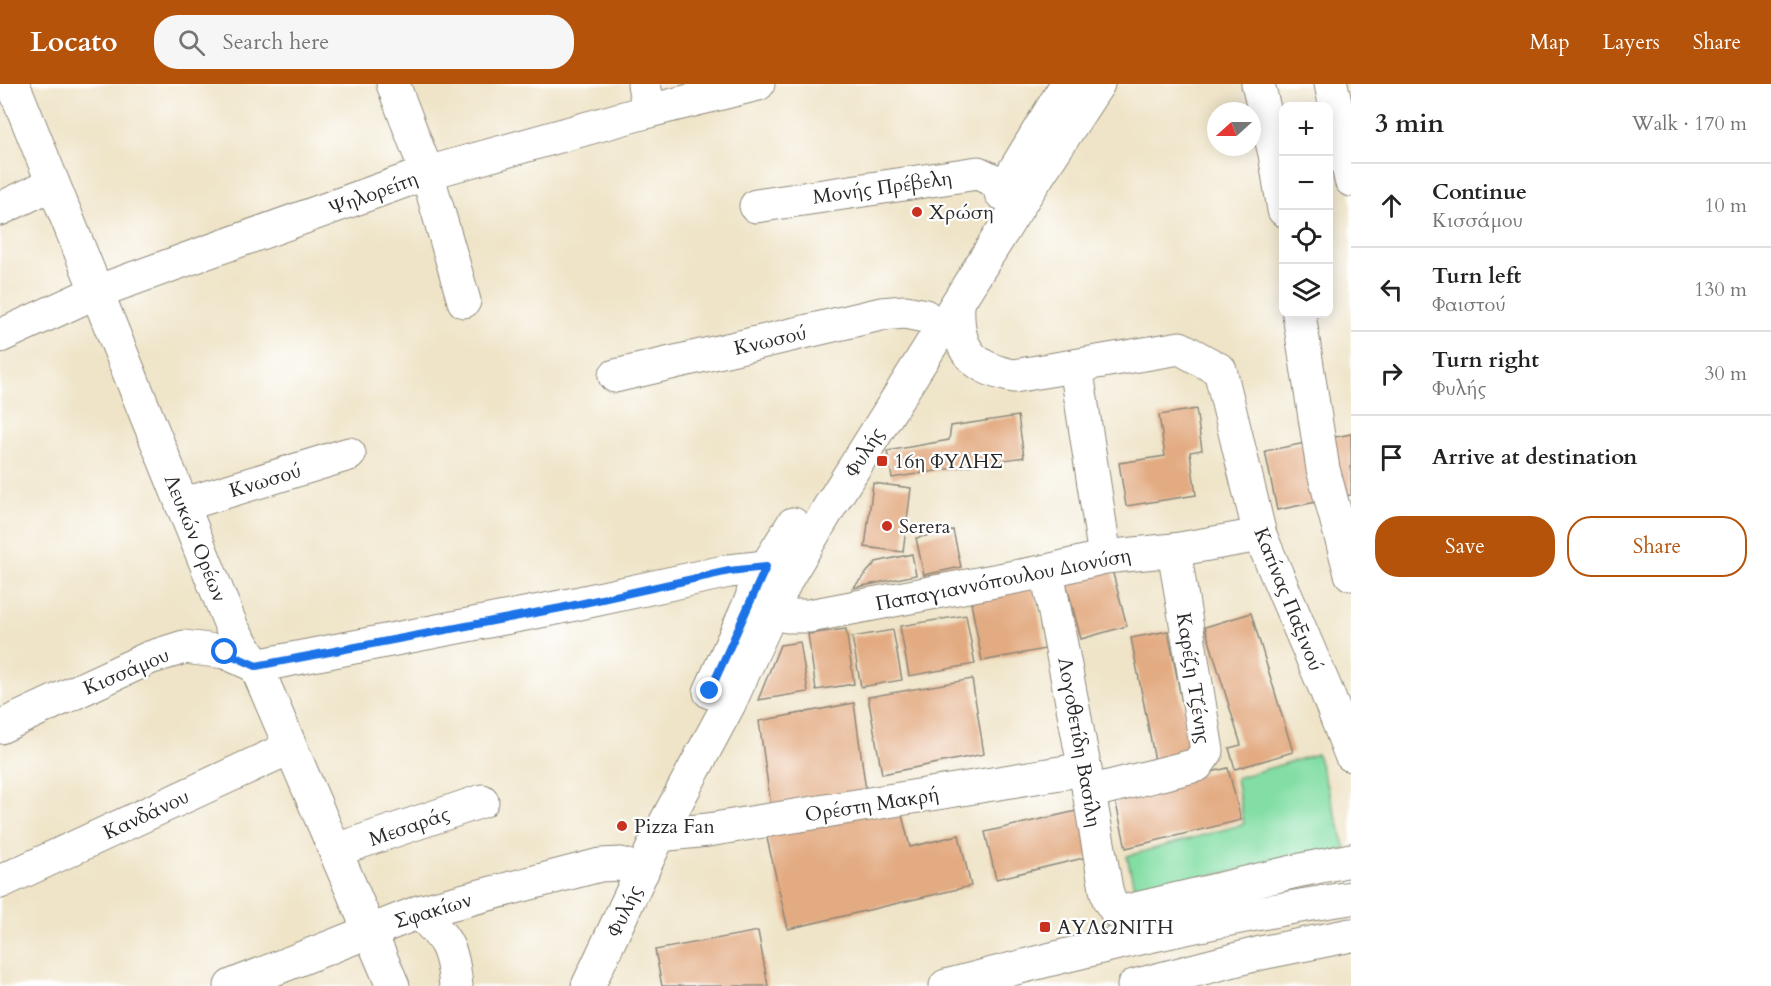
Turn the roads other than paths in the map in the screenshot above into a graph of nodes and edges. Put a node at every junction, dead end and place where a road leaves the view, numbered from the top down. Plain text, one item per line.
1 (13, 84) edge
2 (393, 84) edge
3 (758, 84) edge
4 (1067, 84) edge
5 (1098, 84) edge
6 (1258, 84) edge
7 (1331, 84) edge
8 (646, 97) edge
9 (1051, 99) edge
10 (427, 173) junction
11 (1279, 179) edge
12 (1351, 180) edge
13 (52, 184) junction
14 (1005, 186) junction
15 (756, 206) dead end
16 (0, 209) edge
17 (96, 292) junction
18 (464, 301) dead end
19 (958, 304) junction
20 (925, 316) junction
21 (1300, 318) edge
22 (0, 336) edge
23 (1076, 366) junction
24 (615, 376) dead end
25 (349, 454) dead end
26 (182, 505) junction
27 (1260, 535) junction
28 (1174, 550) junction
29 (1105, 557) junction
30 (1047, 571) junction
31 (1351, 574) edge
32 (770, 586) junction
33 (256, 666) junction
34 (0, 727) edge
35 (291, 747) junction
36 (1351, 755) edge
37 (1087, 780) junction
38 (482, 801) dead end
39 (659, 835) junction
40 (336, 850) junction
41 (1351, 860) edge
42 (642, 872) junction
43 (0, 882) edge
44 (1351, 898) edge
45 (419, 912) junction
46 (369, 931) junction
47 (1351, 935) edge
48 (1015, 977) edge
49 (231, 986) edge
50 (393, 986) edge
51 (456, 986) edge
52 (588, 986) edge
53 (945, 986) edge
54 (1134, 986) edge

1 - 13 main road, Λευκών Ορέων
2 - 10 main road
3 - 8 main road, Ψηλορείτη
4 - 9 main road, Φυλής
5 - 19 main road, Φυλής
6 - 11 main road
7 - 12 main road
8 - 10 main road, Ψηλορείτη
9 - 14 main road, Φυλής
10 - 17 main road, Ψηλορείτη
10 - 18 main road
13 - 16 main road
13 - 17 main road, Λευκών Ορέων
14 - 15 main road, Μονής Πρέβελη
14 - 20 main road, Φυλής
17 - 22 main road, Ψηλορείτη
17 - 26 main road, Λευκών Ορέων
19 - 23 main road
19 - 32 main road, Φυλής
20 - 24 main road, Κνωσού
20 - 32 main road, Φυλής
21 - 31 main road
23 - 27 main road, Κατίνας Παξινού
23 - 29 main road
25 - 26 main road, Κνωσού
26 - 33 main road, Λευκών Ορέων
27 - 28 main road, Παπαγιαννόπουλου Διονύση
27 - 36 main road, Κατίνας Παξινού
28 - 29 main road, Παπαγιαννόπουλου Διονύση
28 - 37 main road, Καρέζη Τζένης
29 - 30 main road, Παπαγιαννόπουλου Διονύση
30 - 32 main road, Παπαγιαννόπουλου Διονύση
30 - 37 main road, Λογοθετίδη Βασίλη
32 - 33 main road
32 - 39 main road, Φυλής
33 - 34 main road, Κισσάμου
33 - 35 main road, Λευκών Ορέων
35 - 40 main road, Λευκών Ορέων
35 - 43 main road, Κανδάνου
37 - 39 main road, Ορέστη Μακρή
37 - 41 main road, Λογοθετίδη Βασίλη
38 - 40 main road, Μεσαράς
39 - 42 main road, Φυλής
40 - 46 main road, Λευκών Ορέων
42 - 45 main road, Σφακίων
42 - 52 main road, Φυλής
44 - 48 main road
45 - 46 main road, Σφακίων
45 - 51 main road
46 - 49 main road, Σφακίων
46 - 50 main road, Λευκών Ορέων
47 - 54 main road
48 - 53 main road

